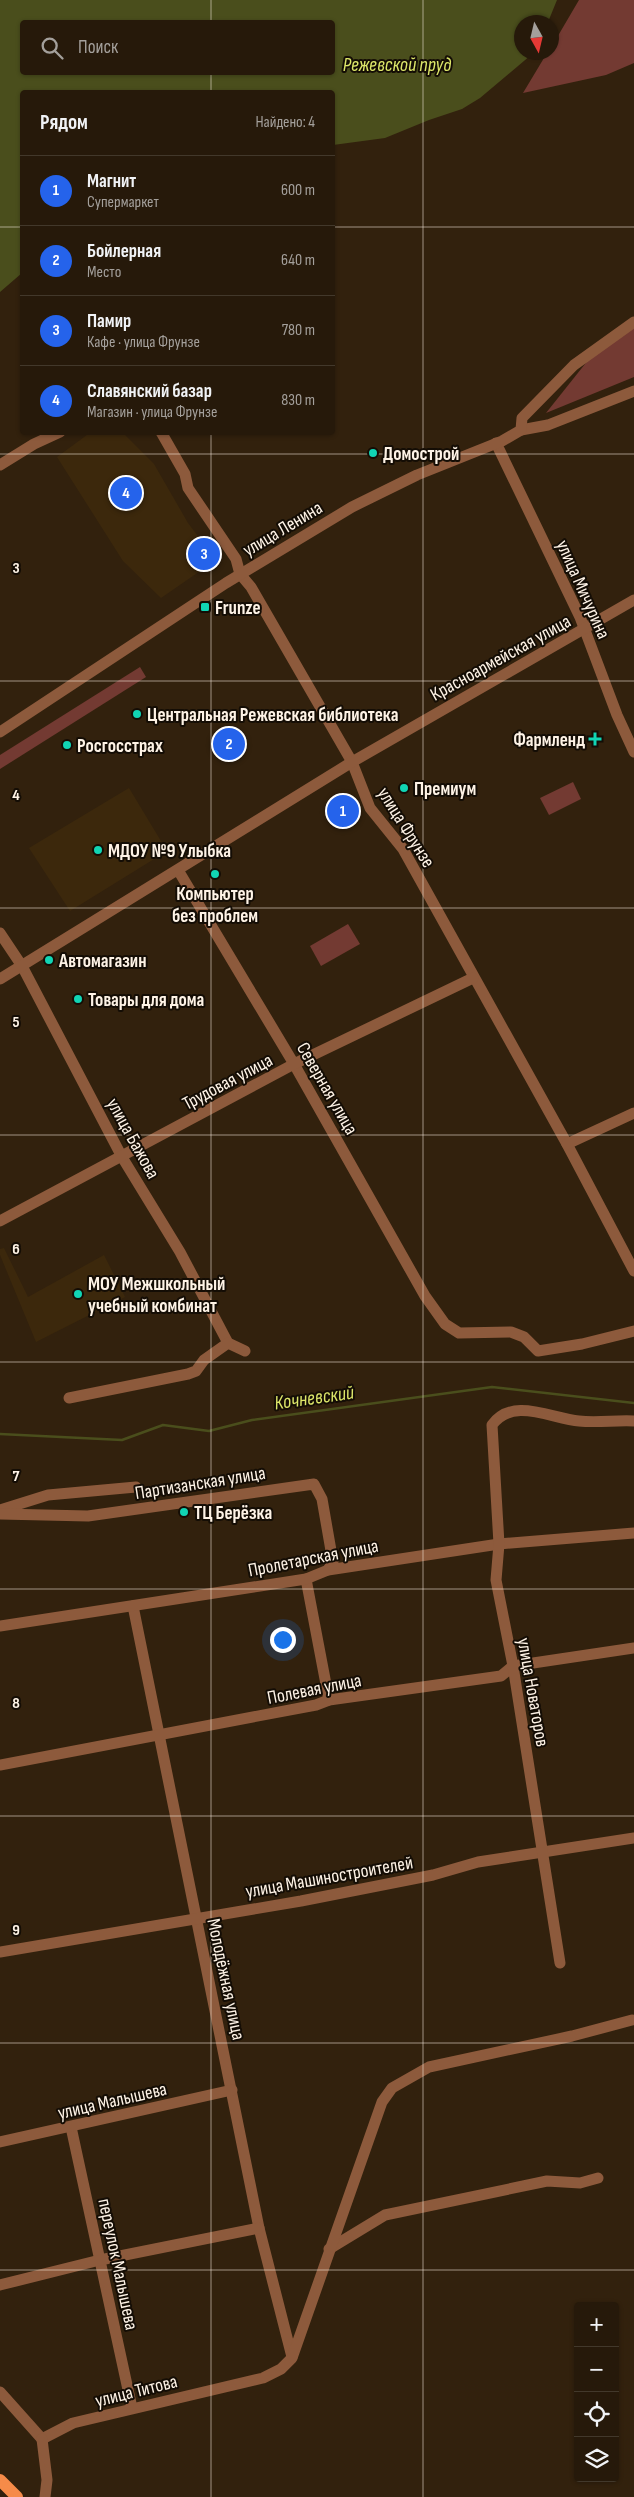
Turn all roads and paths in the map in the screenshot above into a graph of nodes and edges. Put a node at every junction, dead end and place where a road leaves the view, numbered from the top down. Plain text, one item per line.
1 (634, 322) edge
2 (634, 391) edge
3 (521, 430) junction
4 (54, 435) edge
5 (163, 435) edge
6 (496, 443) junction
7 (0, 465) edge
8 (240, 574) junction
9 (634, 600) edge
10 (586, 629) junction
11 (0, 732) edge
12 (634, 752) edge
13 (352, 762) junction
14 (178, 870) junction
15 (0, 933) edge
16 (22, 966) junction
17 (473, 978) junction
18 (0, 979) edge
19 (294, 1064) junction
20 (634, 1113) edge
21 (567, 1144) junction
22 (122, 1157) junction
23 (0, 1221) edge
24 (634, 1271) edge
25 (634, 1331) edge
26 (228, 1343) junction
27 (245, 1351) dead end
28 (69, 1398) dead end
29 (634, 1421) edge
30 (136, 1488) dead end
31 (0, 1512) edge
32 (634, 1533) edge
33 (499, 1544) junction
34 (328, 1570) junction
35 (306, 1579) junction
36 (133, 1606) junction
37 (0, 1626) edge
38 (634, 1648) edge
39 (513, 1666) junction
40 (328, 1700) junction
41 (161, 1734) junction
42 (0, 1765) edge
43 (634, 1838) edge
44 (543, 1854) junction
45 (196, 1918) junction
46 (0, 1952) edge
47 (560, 1963) dead end
48 (632, 2020) dead end
49 (232, 2090) junction
50 (71, 2127) junction
51 (0, 2142) edge
52 (598, 2178) dead end
53 (259, 2228) junction
54 (330, 2249) junction
55 (100, 2260) junction
56 (0, 2285) edge
57 (292, 2358) junction
58 (0, 2392) edge
59 (132, 2408) junction
60 (42, 2439) junction
61 (0, 2480) edge
62 (17, 2497) edge
63 (45, 2497) edge

1 - 3 street
2 - 3 street, улица Ленина
3 - 6 street, улица Ленина
4 - 7 street
5 - 8 street, улица Фрунзе
6 - 8 street, улица Ленина
6 - 10 street, улица Мичурина
8 - 11 street, улица Ленина
8 - 13 street, улица Фрунзе
9 - 10 street, Красноармейская улица
10 - 12 street, улица Мичурина
10 - 13 street, Красноармейская улица
13 - 14 street, Красноармейская улица
13 - 17 street, улица Фрунзе
14 - 16 street, Красноармейская улица
14 - 19 street, Северная улица
15 - 16 street, улица Бажова
16 - 18 street, Красноармейская улица
16 - 22 street, улица Бажова
17 - 19 street, Трудовая улица
17 - 21 street, улица Фрунзе
19 - 22 street, Трудовая улица
19 - 25 street, Северная улица
20 - 21 street
21 - 24 street, улица Фрунзе
22 - 23 street, Трудовая улица
22 - 26 street, улица Бажова
26 - 27 street
26 - 28 street
29 - 33 street, улица Новаторов
30 - 31 street, Партизанская улица
31 - 34 street, Партизанская улица
32 - 33 street, Пролетарская улица
33 - 34 street, Пролетарская улица
33 - 39 street, улица Новаторов
34 - 35 street, Пролетарская улица
35 - 36 street, Пролетарская улица
35 - 40 street
36 - 37 street, Пролетарская улица
36 - 41 street, Молодёжная улица
38 - 39 street, Полевая улица
39 - 40 street, Полевая улица
39 - 44 street, улица Новаторов
40 - 41 street, Полевая улица
41 - 42 street, Полевая улица
41 - 45 street, Молодёжная улица
43 - 44 street, улица Машиностроителей
44 - 45 street, улица Машиностроителей
44 - 47 street, улица Новаторов
45 - 46 street, улица Машиностроителей
45 - 49 street, Молодёжная улица
48 - 54 street
49 - 50 street, улица Малышева
49 - 53 street, Молодёжная улица
50 - 51 street, улица Малышева
50 - 55 street, переулок Малышева
52 - 54 street
53 - 55 street
53 - 57 street, Молодёжная улица
54 - 57 street
55 - 56 street
55 - 59 street, переулок Малышева
57 - 59 street, улица Титова
58 - 60 street
59 - 60 street, улица Титова
60 - 63 street
61 - 62 main road

